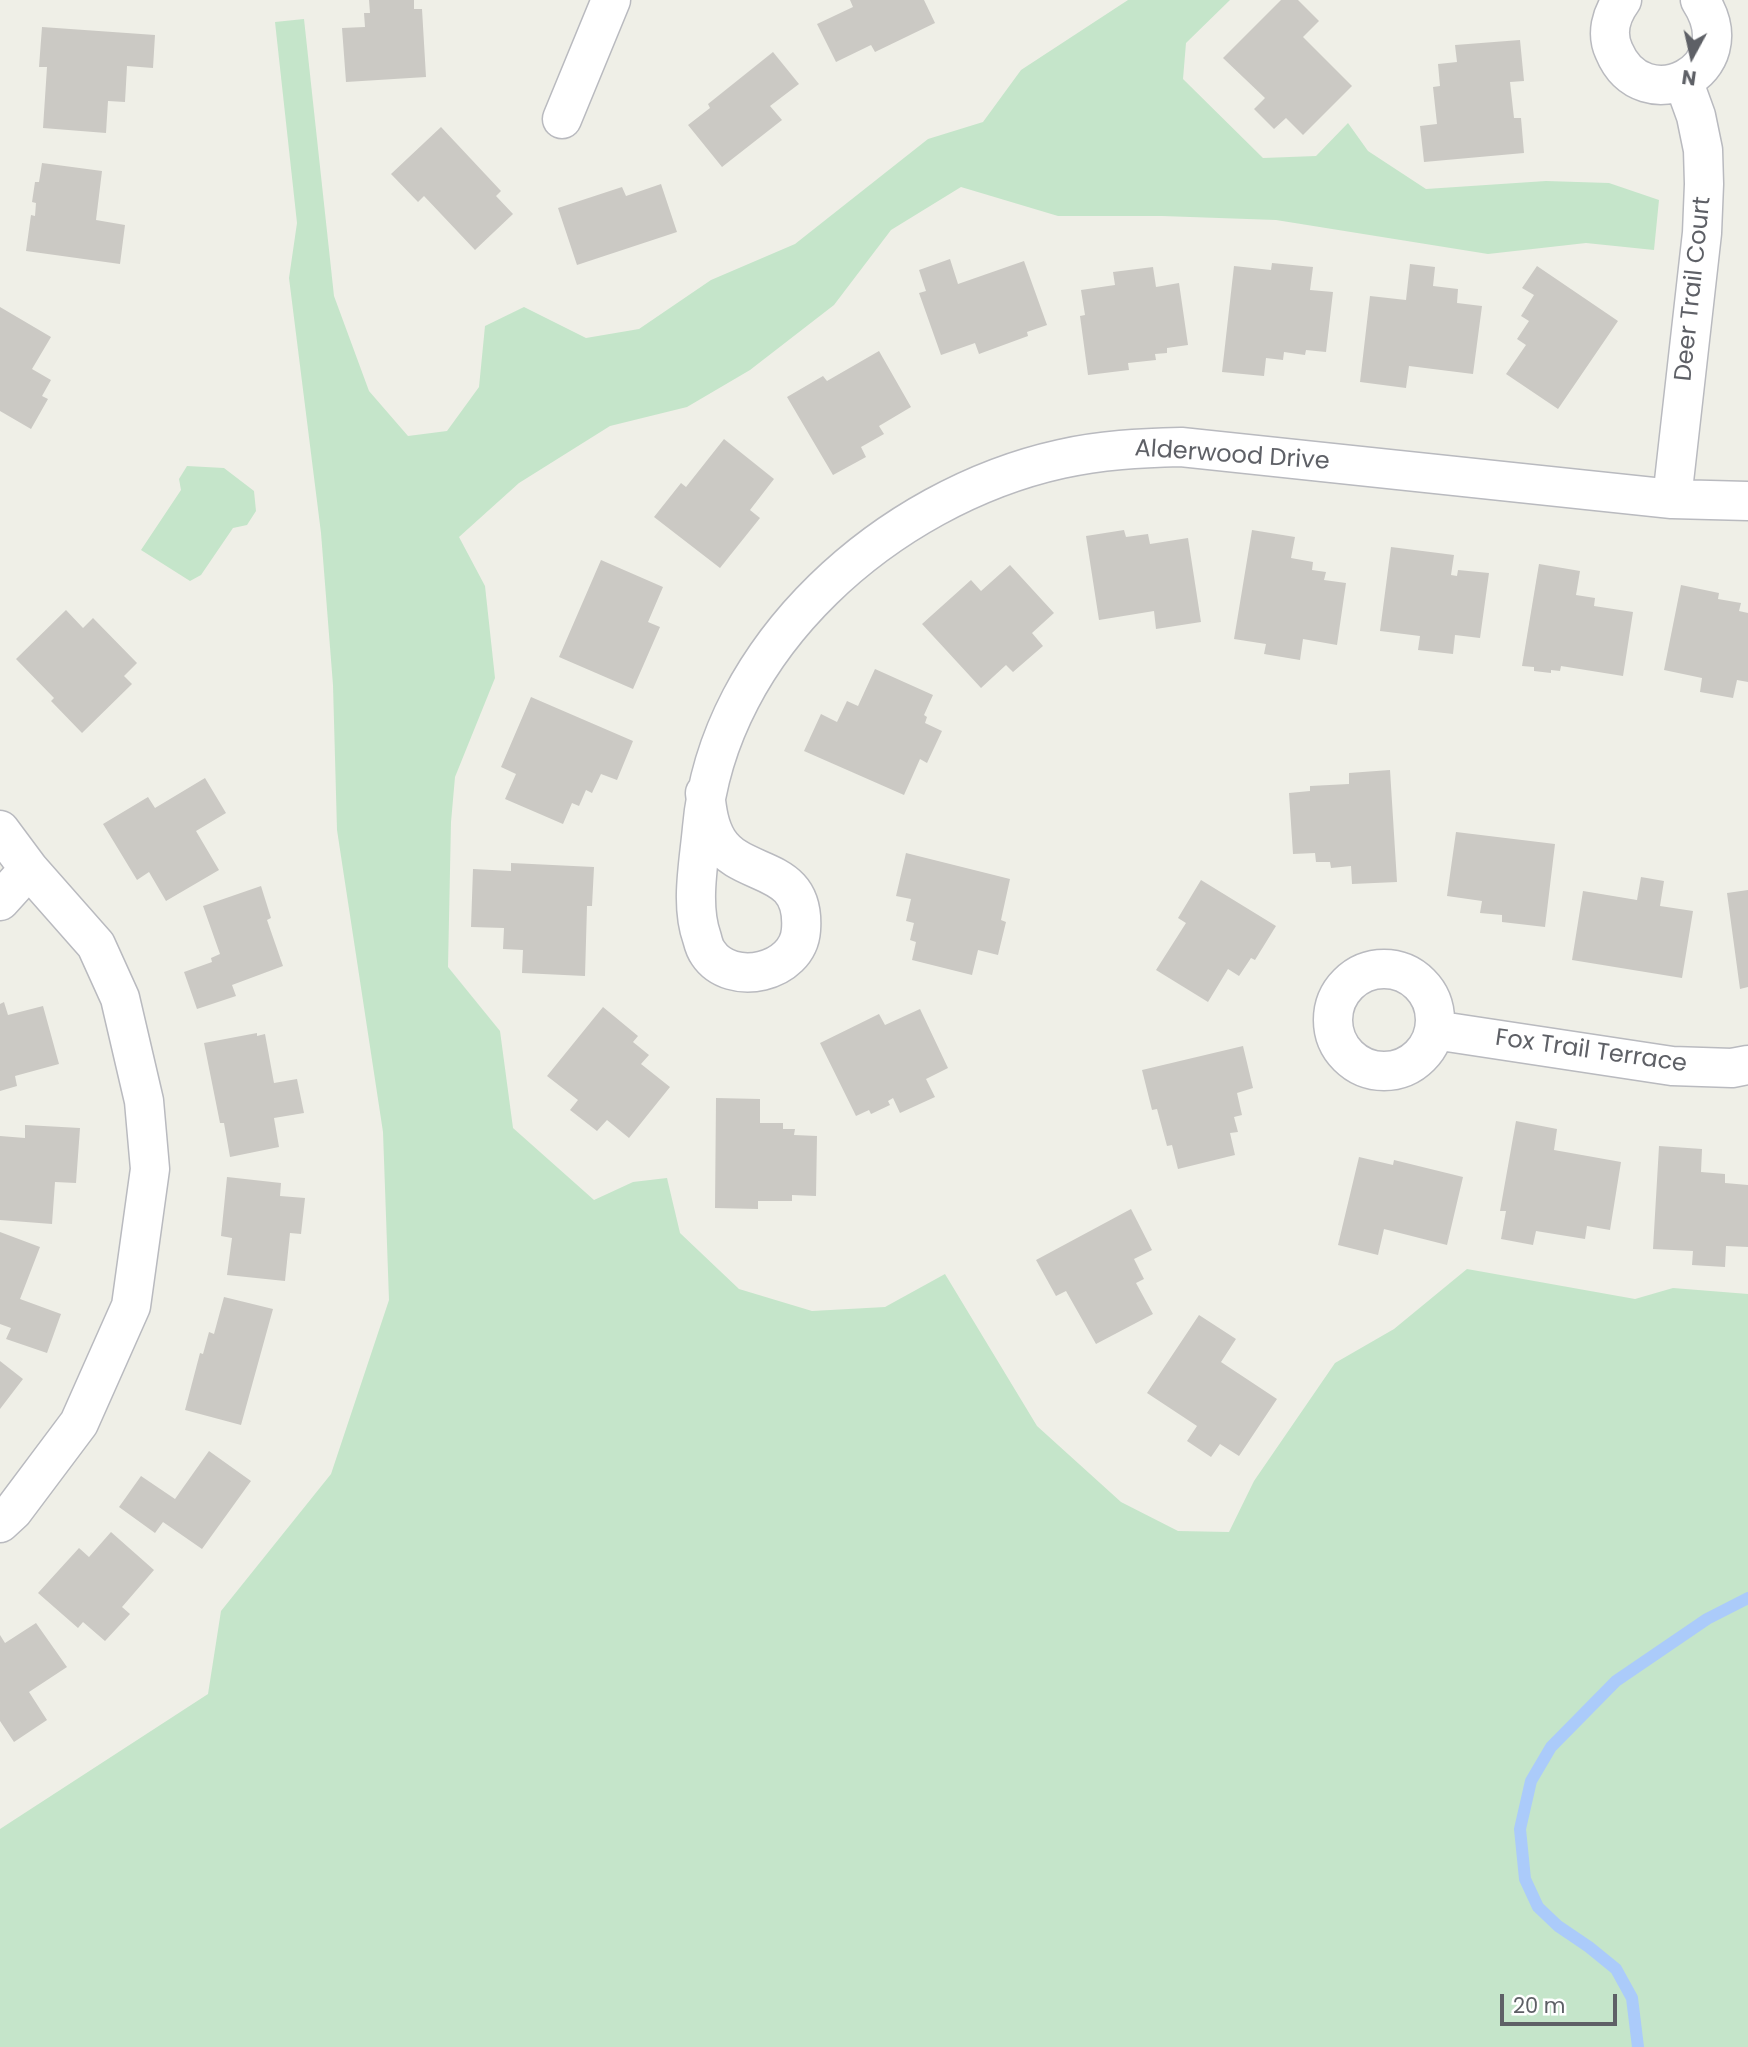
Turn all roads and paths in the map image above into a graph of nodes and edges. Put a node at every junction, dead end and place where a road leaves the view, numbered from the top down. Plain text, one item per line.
1 (611, 0) edge
2 (1622, 0) edge
3 (1700, 0) edge
4 (1683, 80) junction
5 (562, 120) dead end
6 (1672, 499) junction
7 (1748, 500) edge
8 (705, 793) dead end
9 (0, 830) edge
10 (29, 869) junction
11 (0, 901) edge
12 (1434, 1030) dead end
13 (1748, 1065) edge
14 (0, 1523) edge

1 - 5 street
2 - 4 street
3 - 4 street
4 - 6 street, Deer Trail Court
6 - 7 street, Alderwood Drive
6 - 8 street, Alderwood Drive
9 - 10 street
10 - 11 street
10 - 14 street
12 - 13 street, Fox Trail Terrace

